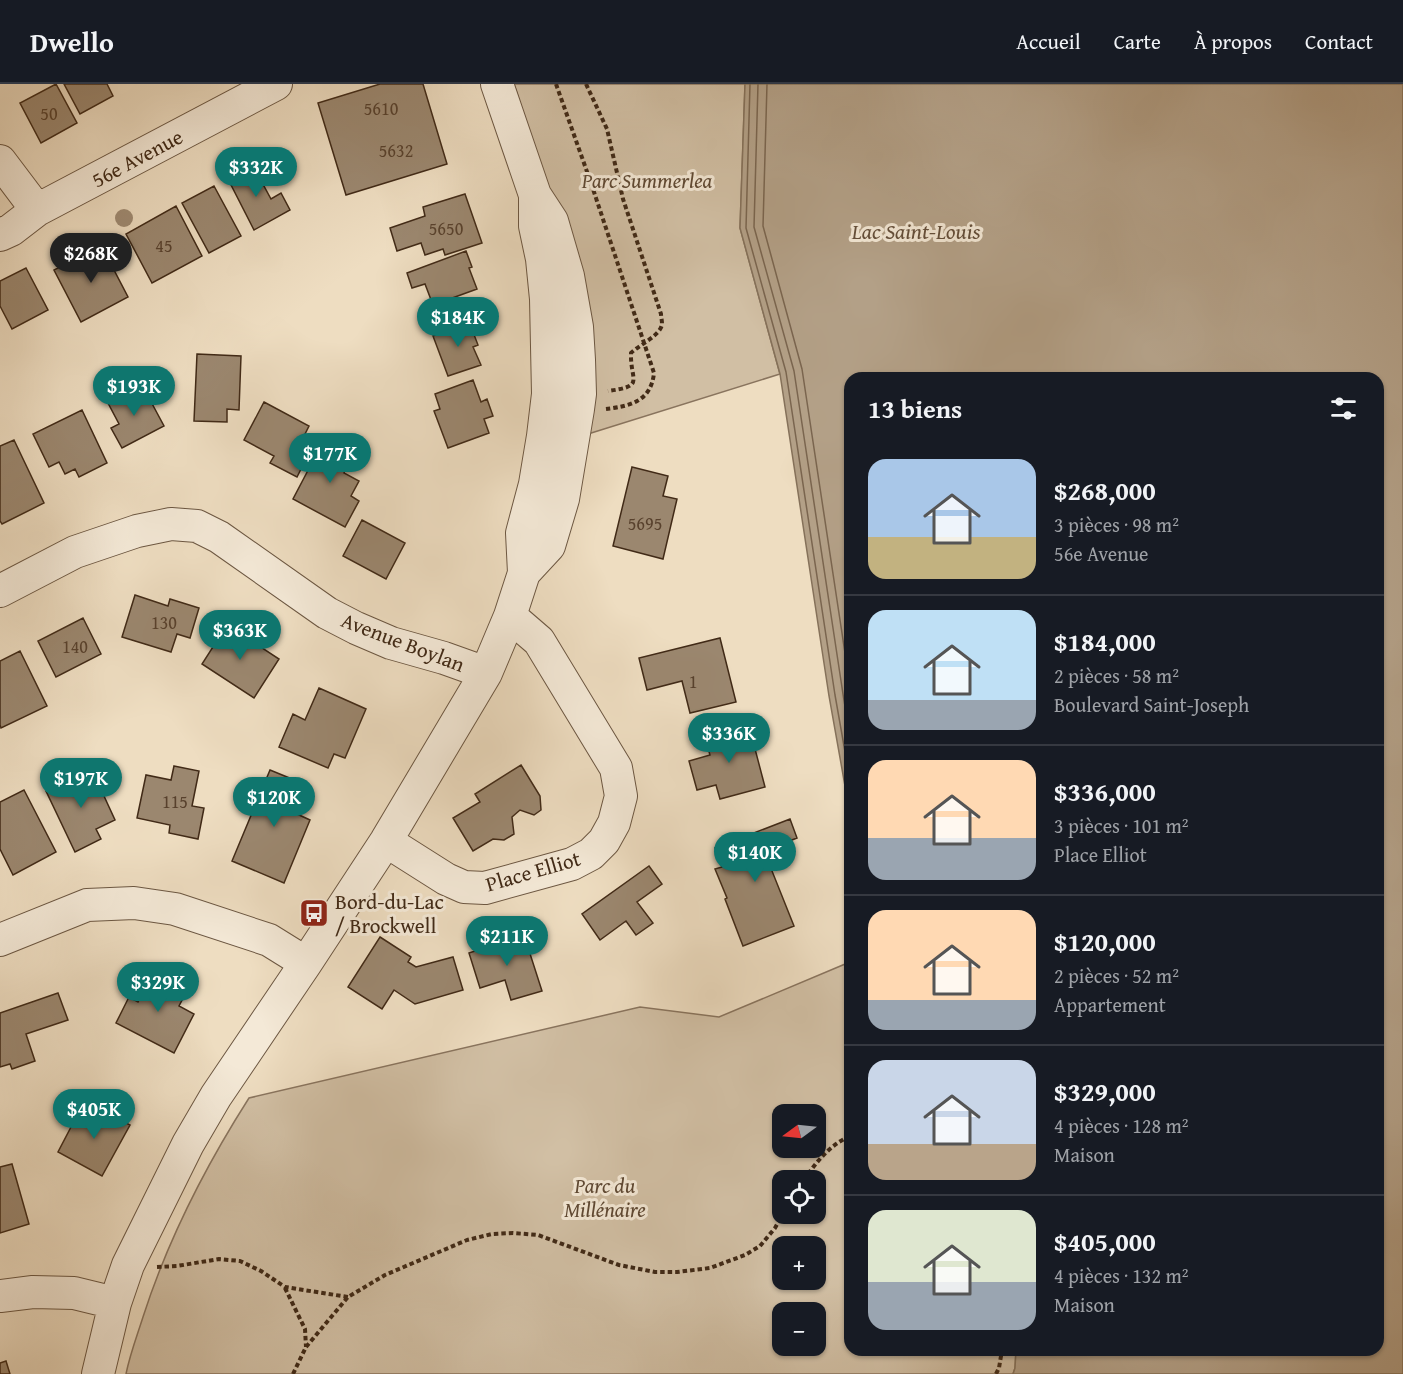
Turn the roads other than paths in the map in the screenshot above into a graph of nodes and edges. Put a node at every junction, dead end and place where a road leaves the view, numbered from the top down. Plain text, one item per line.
1 (276, 84) edge
2 (497, 84) edge
3 (0, 161) edge
4 (535, 195) junction
5 (38, 210) junction
6 (0, 235) edge
7 (524, 573) junction
8 (0, 591) edge
9 (510, 616) junction
10 (486, 673) junction
11 (386, 841) junction
12 (0, 940) edge
13 (306, 963) junction
14 (0, 1296) edge
15 (115, 1303) junction
16 (98, 1374) edge

1 - 5 street, 56e Avenue
2 - 4 street
3 - 5 street
4 - 7 street
4 - 7 street
5 - 6 street, 56e Avenue
7 - 9 street
8 - 10 street, Avenue Boylan
9 - 10 street
9 - 11 street, Place Elliot
10 - 11 street
11 - 13 street
12 - 13 street
13 - 15 street
14 - 15 street
15 - 16 street

